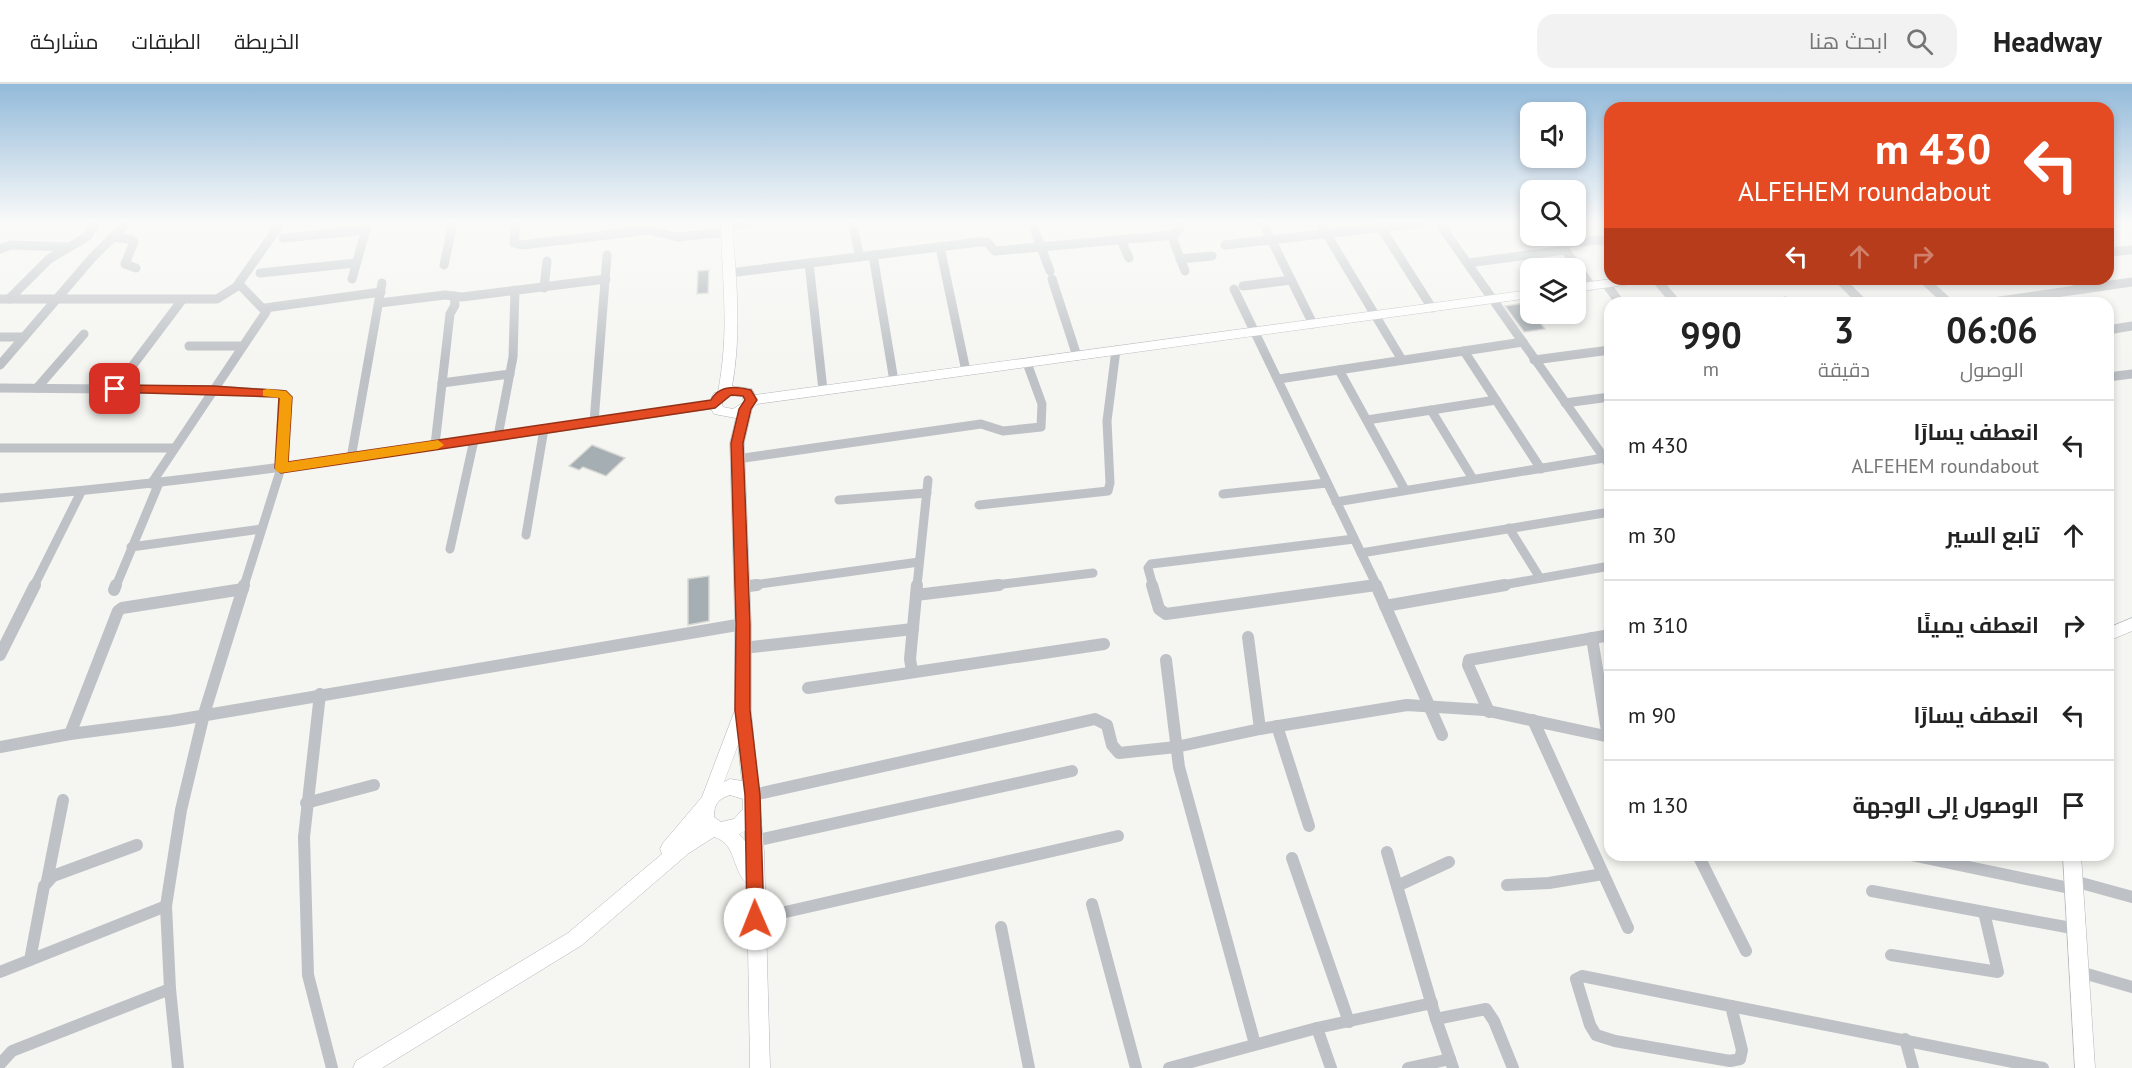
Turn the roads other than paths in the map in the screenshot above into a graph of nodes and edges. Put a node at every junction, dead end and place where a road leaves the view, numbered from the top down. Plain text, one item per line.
1 (37, 269) edge
2 (84, 269) edge
3 (247, 269) edge
4 (299, 269) edge
5 (355, 269) edge
6 (547, 269) edge
7 (606, 269) edge
8 (729, 269) edge
9 (762, 269) edge
10 (810, 269) edge
11 (875, 269) edge
12 (945, 269) edge
13 (1049, 269) edge
14 (1286, 269) edge
15 (1347, 269) edge
16 (1407, 269) edge
17 (1472, 269) edge
18 (1579, 269) edge
19 (260, 273) dead end
20 (729, 273) junction
21 (352, 279) dead end
22 (606, 279) junction
23 (1292, 280) junction
24 (2132, 282) edge
25 (240, 284) junction
26 (1604, 284) edge
27 (1661, 285) edge
28 (1837, 285) edge
29 (1845, 285) edge
30 (1930, 285) edge
31 (2079, 285) edge
32 (2111, 285) edge
33 (2114, 285) edge
34 (1591, 286) junction
35 (1586, 287) edge
36 (544, 288) junction
37 (2084, 289) junction
38 (515, 290) junction
39 (1520, 295) edge
40 (454, 296) junction
41 (1671, 297) edge
42 (1848, 297) edge
43 (1857, 297) edge
44 (1942, 297) edge
45 (2028, 297) edge
46 (4, 299) edge
47 (58, 299) junction
48 (1494, 299) junction
49 (182, 300) junction
50 (379, 303) junction
51 (1432, 308) junction
52 (265, 309) junction
53 (1374, 316) junction
54 (1313, 324) junction
55 (2132, 326) edge
56 (2114, 329) edge
57 (1255, 331) junction
58 (84, 334) dead end
59 (24, 337) junction
60 (0, 338) edge
61 (1523, 342) junction
62 (189, 346) dead end
63 (243, 346) junction
64 (1116, 350) junction
65 (1464, 351) junction
66 (1604, 351) edge
67 (1077, 356) junction
68 (731, 357) junction
69 (1402, 360) junction
70 (1534, 360) junction
71 (1027, 363) junction
72 (0, 365) edge
73 (1339, 369) junction
74 (966, 371) junction
75 (510, 374) junction
76 (2132, 374) edge
77 (2114, 377) edge
78 (1279, 379) junction
79 (894, 381) junction
80 (442, 383) junction
81 (0, 388) edge
82 (37, 388) junction
83 (115, 389) junction
84 (214, 390) junction
85 (823, 390) junction
86 (1604, 398) edge
87 (746, 400) junction
88 (1496, 400) junction
89 (721, 403) junction
90 (1565, 403) junction
91 (1431, 410) junction
92 (1367, 420) junction
93 (594, 422) junction
94 (544, 429) junction
95 (498, 436) junction
96 (474, 440) junction
97 (737, 443) junction
98 (435, 445) junction
99 (0, 448) edge
100 (174, 448) junction
101 (1604, 454) edge
102 (1604, 457) edge
103 (351, 458) junction
104 (737, 459) junction
105 (281, 468) junction
106 (1541, 469) junction
107 (1473, 479) junction
108 (928, 480) dead end
109 (155, 483) junction
110 (1327, 483) junction
111 (1405, 490) junction
112 (81, 492) junction
113 (927, 493) junction
114 (1223, 494) dead end
115 (2, 500) edge
116 (839, 500) dead end
117 (1336, 502) junction
118 (979, 505) dead end
119 (1604, 513) edge
120 (1509, 528) junction
121 (261, 529) junction
122 (526, 535) dead end
123 (1354, 539) junction
124 (131, 547) junction
125 (450, 549) dead end
126 (1361, 553) junction
127 (919, 562) junction
128 (1604, 567) edge
129 (1093, 573) dead end
130 (1540, 578) junction
131 (1376, 585) junction
132 (740, 587) junction
133 (243, 589) junction
134 (114, 590) dead end
135 (916, 595) junction
136 (1385, 606) junction
137 (743, 624) junction
138 (2132, 624) edge
139 (913, 629) junction
140 (2114, 632) edge
141 (1604, 636) edge
142 (1248, 637) dead end
143 (1592, 638) junction
144 (1104, 644) dead end
145 (743, 648) junction
146 (0, 656) edge
147 (1166, 660) dead end
148 (912, 671) junction
149 (808, 688) dead end
150 (320, 694) junction
151 (1430, 704) junction
152 (1604, 708) edge
153 (743, 710) junction
154 (1489, 712) junction
155 (204, 714) junction
156 (1533, 720) junction
157 (1277, 726) junction
158 (1260, 729) junction
159 (70, 734) junction
160 (1442, 735) dead end
161 (1604, 736) edge
162 (0, 747) edge
163 (1176, 747) junction
164 (1072, 771) dead end
165 (374, 785) dead end
166 (63, 800) dead end
167 (707, 801) junction
168 (752, 802) junction
169 (306, 803) junction
170 (1309, 826) dead end
171 (718, 829) junction
172 (1118, 836) dead end
173 (754, 841) junction
174 (137, 845) dead end
175 (1387, 852) dead end
176 (1292, 858) dead end
177 (1701, 861) edge
178 (1944, 861) edge
179 (2072, 861) edge
180 (1449, 862) dead end
181 (1603, 874) junction
182 (646, 878) junction
183 (47, 880) junction
184 (1507, 885) dead end
185 (2074, 885) junction
186 (1397, 886) junction
187 (1872, 891) dead end
188 (755, 892) junction
189 (2132, 897) edge
190 (1092, 904) dead end
191 (166, 906) junction
192 (1984, 912) junction
193 (755, 919) junction
194 (1001, 927) dead end
195 (1628, 928) dead end
196 (2077, 929) junction
197 (1746, 951) dead end
198 (1891, 955) dead end
199 (30, 960) junction
200 (0, 972) edge
201 (2080, 972) junction
202 (2132, 987) edge
203 (170, 989) junction
204 (1432, 1003) junction
205 (1731, 1004) junction
206 (1436, 1019) junction
207 (1349, 1022) junction
208 (1317, 1028) junction
209 (1905, 1039) junction
210 (1255, 1044) junction
211 (0, 1064) edge
212 (1452, 1064) edge
213 (178, 1068) edge
214 (332, 1068) edge
215 (363, 1068) edge
216 (760, 1068) edge
217 (1029, 1068) edge
218 (1136, 1068) edge
219 (1169, 1068) edge
220 (1331, 1068) edge
221 (1408, 1068) edge
222 (1513, 1068) edge
223 (1913, 1068) edge
224 (2043, 1068) edge
225 (2085, 1068) edge

1 - 46 street
2 - 47 street
3 - 25 street
4 - 19 street
5 - 21 street
6 - 36 street
7 - 22 street
8 - 20 street
9 - 20 street
10 - 85 street
11 - 79 street
12 - 74 street
13 - 67 street
14 - 23 street
15 - 53 street
16 - 51 street
17 - 48 street
18 - 34 street
20 - 68 street
22 - 36 street
22 - 93 street
23 - 54 street
23 - 57 street
24 - 33 street
25 - 49 street
25 - 52 street
26 - 34 street
27 - 41 street
28 - 42 street
29 - 43 street
30 - 44 street
31 - 37 street
32 - 37 street
34 - 35 street
36 - 38 street
37 - 45 street
38 - 40 street
38 - 75 street
39 - 48 street
40 - 50 street
40 - 80 street
46 - 47 street
47 - 49 street
47 - 59 street
48 - 51 street
48 - 61 street
49 - 83 street
50 - 52 street
50 - 103 street
51 - 53 street
52 - 63 street
53 - 54 street
53 - 69 street
54 - 57 street
55 - 56 street
57 - 64 street
57 - 78 street
58 - 82 street
59 - 60 street
59 - 72 street
61 - 65 street
61 - 70 street
62 - 63 street
63 - 84 street
64 - 67 street
64 - 118 street
65 - 69 street
65 - 88 street
66 - 70 street
67 - 71 street
68 - 87 street
68 - 89 street
69 - 73 street
70 - 90 street
71 - 74 street
71 - 104 street
73 - 78 street
73 - 92 street
74 - 79 street
75 - 80 street
75 - 95 street
76 - 77 street
78 - 110 street
79 - 85 street
80 - 98 street
81 - 82 street
82 - 83 street
83 - 84 street
84 - 100 street
84 - 105 street
85 - 87 street
86 - 90 street
87 - 89 street
87 - 89 street
87 - 97 street
88 - 91 street
88 - 106 street
89 - 93 street
89 - 97 street
90 - 101 street
91 - 92 street
91 - 107 street
92 - 111 street
93 - 94 street
94 - 95 street
94 - 122 street
95 - 96 street
96 - 98 street
96 - 125 street
97 - 104 street
98 - 103 street
99 - 100 street
100 - 109 street
102 - 106 street
103 - 105 street
104 - 132 street
105 - 109 street
105 - 121 street
106 - 107 street
107 - 111 street
108 - 113 street
109 - 112 street
109 - 124 street
110 - 114 street
110 - 117 street
111 - 117 street
112 - 115 street
112 - 146 street
113 - 116 street
113 - 127 street
117 - 123 street
119 - 120 street
120 - 126 street
120 - 130 street
121 - 124 street
121 - 133 street
123 - 126 street
123 - 131 street
124 - 134 street
126 - 131 street
127 - 132 street
127 - 135 street
128 - 130 street
129 - 135 street
130 - 136 street
131 - 136 street
132 - 137 street
133 - 155 street
133 - 159 street
135 - 139 street
136 - 151 street
137 - 145 street
137 - 150 street
138 - 140 street
139 - 145 street
139 - 148 street
141 - 143 street
142 - 158 street
143 - 152 street
143 - 154 street
144 - 148 street
145 - 153 street
147 - 163 street
148 - 149 street
150 - 155 street
150 - 169 street
151 - 154 street
151 - 157 street
151 - 160 street
153 - 167 street
153 - 168 street
154 - 156 street
155 - 159 street
155 - 191 street
156 - 161 street
156 - 181 street
157 - 158 street
157 - 170 street
158 - 163 street
159 - 162 street
163 - 168 street
163 - 210 street
164 - 173 street
165 - 169 street
166 - 183 street
167 - 168 street
167 - 171 street
167 - 182 street
168 - 171 street
168 - 173 street
169 - 214 street
171 - 182 street
171 - 188 street
172 - 193 street
173 - 188 street
174 - 183 street
175 - 186 street
176 - 207 street
177 - 197 street
178 - 185 street
179 - 185 street
180 - 186 street
181 - 184 street
181 - 195 street
182 - 215 street
183 - 199 street
185 - 189 street
185 - 196 street
186 - 204 street
187 - 192 street
188 - 193 street
190 - 218 street
191 - 199 street
191 - 203 street
192 - 196 street
192 - 198 street
193 - 216 street
194 - 217 street
196 - 201 street
199 - 200 street
201 - 202 street
201 - 225 street
203 - 211 street
203 - 213 street
204 - 206 street
204 - 207 street
205 - 205 street
205 - 209 street
206 - 212 street
206 - 222 street
207 - 208 street
208 - 210 street
208 - 220 street
209 - 223 street
209 - 224 street
210 - 219 street
212 - 221 street

